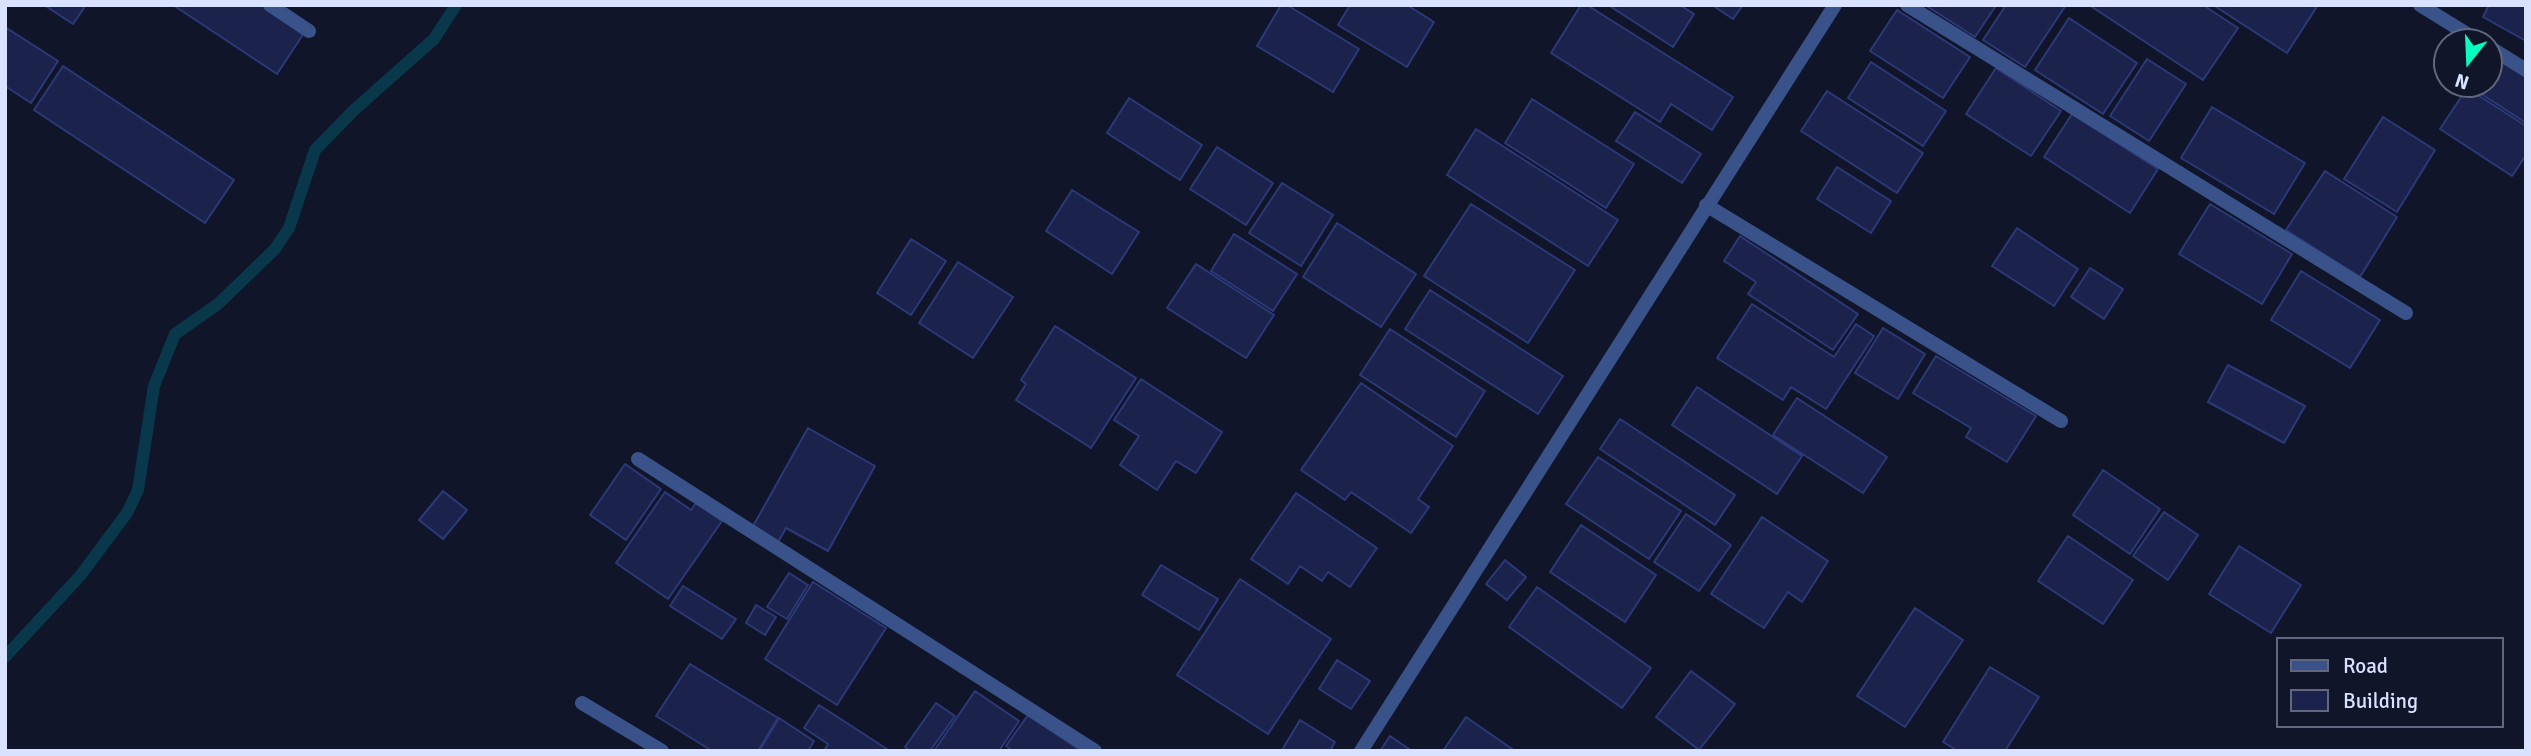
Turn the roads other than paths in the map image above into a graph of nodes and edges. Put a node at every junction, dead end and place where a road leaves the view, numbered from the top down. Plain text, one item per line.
1 (270, 5) edge
2 (1835, 5) edge
3 (1907, 5) edge
4 (2420, 5) edge
5 (2457, 28) edge
6 (309, 31) dead end
7 (2503, 56) edge
8 (2526, 70) edge
9 (1706, 205) junction
10 (2406, 313) dead end
11 (2061, 421) dead end
12 (638, 459) dead end
13 (582, 702) dead end
14 (662, 751) edge
15 (1095, 751) edge
16 (1361, 751) edge

1 - 6 street
2 - 9 street
3 - 10 street
4 - 5 street
7 - 8 street
9 - 11 street
9 - 16 street
12 - 15 street
13 - 14 street

